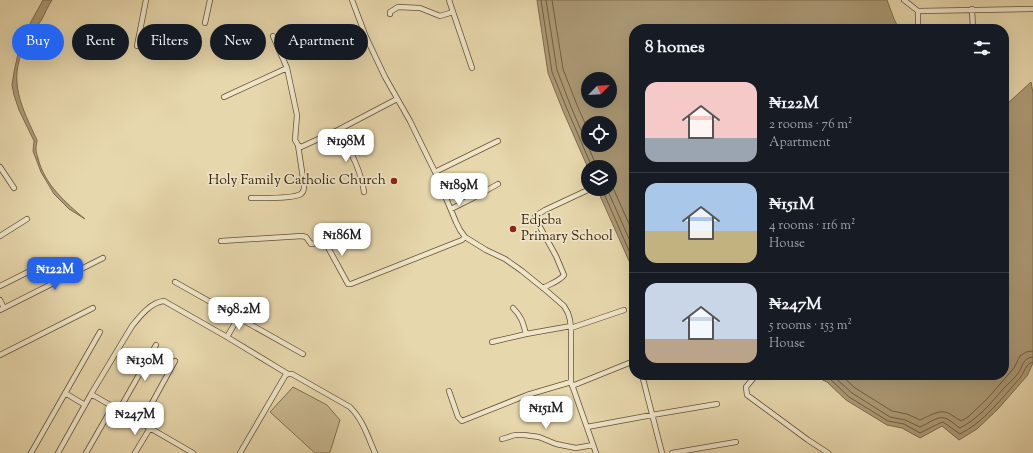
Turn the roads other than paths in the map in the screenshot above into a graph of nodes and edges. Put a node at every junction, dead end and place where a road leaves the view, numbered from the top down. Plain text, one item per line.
1 (146, 0) edge
2 (210, 0) edge
3 (352, 0) edge
4 (449, 0) edge
5 (904, 0) edge
6 (972, 9) junction
7 (1033, 9) edge
8 (918, 11) junction
9 (453, 12) junction
10 (390, 14) dead end
11 (205, 23) dead end
12 (141, 24) edge
13 (918, 24) edge
14 (973, 24) edge
15 (273, 36) dead end
16 (287, 68) junction
17 (472, 68) dead end
18 (224, 97) dead end
19 (397, 99) junction
20 (338, 130) junction
21 (498, 142) dead end
22 (298, 145) junction
23 (0, 167) edge
24 (435, 172) junction
25 (498, 184) dead end
26 (14, 188) dead end
27 (364, 192) dead end
28 (581, 193) edge
29 (251, 198) dead end
30 (451, 208) junction
31 (27, 219) dead end
32 (0, 236) edge
33 (465, 237) junction
34 (221, 241) dead end
35 (104, 258) dead end
36 (42, 265) dead end
37 (175, 282) dead end
38 (0, 286) edge
39 (543, 288) junction
40 (0, 300) edge
41 (93, 308) dead end
42 (513, 308) dead end
43 (2, 309) edge
44 (624, 310) dead end
45 (238, 318) junction
46 (571, 327) junction
47 (100, 332) dead end
48 (526, 334) junction
49 (227, 337) junction
50 (492, 342) dead end
51 (156, 346) dead end
52 (0, 354) edge
53 (303, 354) dead end
54 (175, 361) dead end
55 (629, 363) edge
56 (288, 374) junction
57 (643, 380) edge
58 (752, 380) edge
59 (571, 384) junction
60 (448, 391) dead end
61 (65, 393) junction
62 (92, 394) junction
63 (717, 404) dead end
64 (86, 405) junction
65 (113, 406) junction
66 (119, 410) junction
67 (652, 415) junction
68 (141, 423) junction
69 (587, 427) junction
70 (150, 428) junction
71 (502, 439) dead end
72 (736, 442) dead end
73 (593, 445) junction
74 (185, 451) edge
75 (31, 453) edge
76 (58, 453) edge
77 (86, 453) edge
78 (135, 453) edge
79 (193, 453) edge
80 (240, 453) edge
81 (375, 453) edge
82 (596, 453) edge
83 (662, 453) edge
84 (672, 453) edge
85 (828, 453) edge

1 - 12 street
2 - 11 street
3 - 19 street
4 - 9 street
5 - 8 street
6 - 7 street
6 - 8 street
6 - 14 street
8 - 13 street
9 - 10 street
9 - 17 street
15 - 16 street
16 - 18 street
16 - 22 street
19 - 20 street
19 - 24 street
20 - 22 street
20 - 27 street
21 - 24 street
22 - 29 street
23 - 26 street
24 - 30 street
25 - 30 street
28 - 39 street
30 - 33 street
31 - 32 street
33 - 34 street
33 - 39 street
35 - 43 street
36 - 38 street
37 - 45 street
39 - 46 street
40 - 43 street
41 - 52 street
42 - 48 street
44 - 46 street
45 - 49 street
45 - 53 street
46 - 48 street
46 - 59 street
47 - 61 street
48 - 50 street
49 - 56 street
49 - 62 street
51 - 66 street
54 - 68 street
55 - 59 street
56 - 80 street
56 - 81 street
57 - 67 street
58 - 85 street
59 - 60 street
59 - 69 street
61 - 64 street
61 - 75 street
62 - 64 street
62 - 65 street
63 - 67 street
64 - 76 street
65 - 66 street
65 - 77 street
66 - 68 street
67 - 69 street
67 - 83 street
68 - 70 street
69 - 73 street
70 - 74 street
70 - 78 street
71 - 73 street
72 - 84 street
73 - 82 street
74 - 79 street

